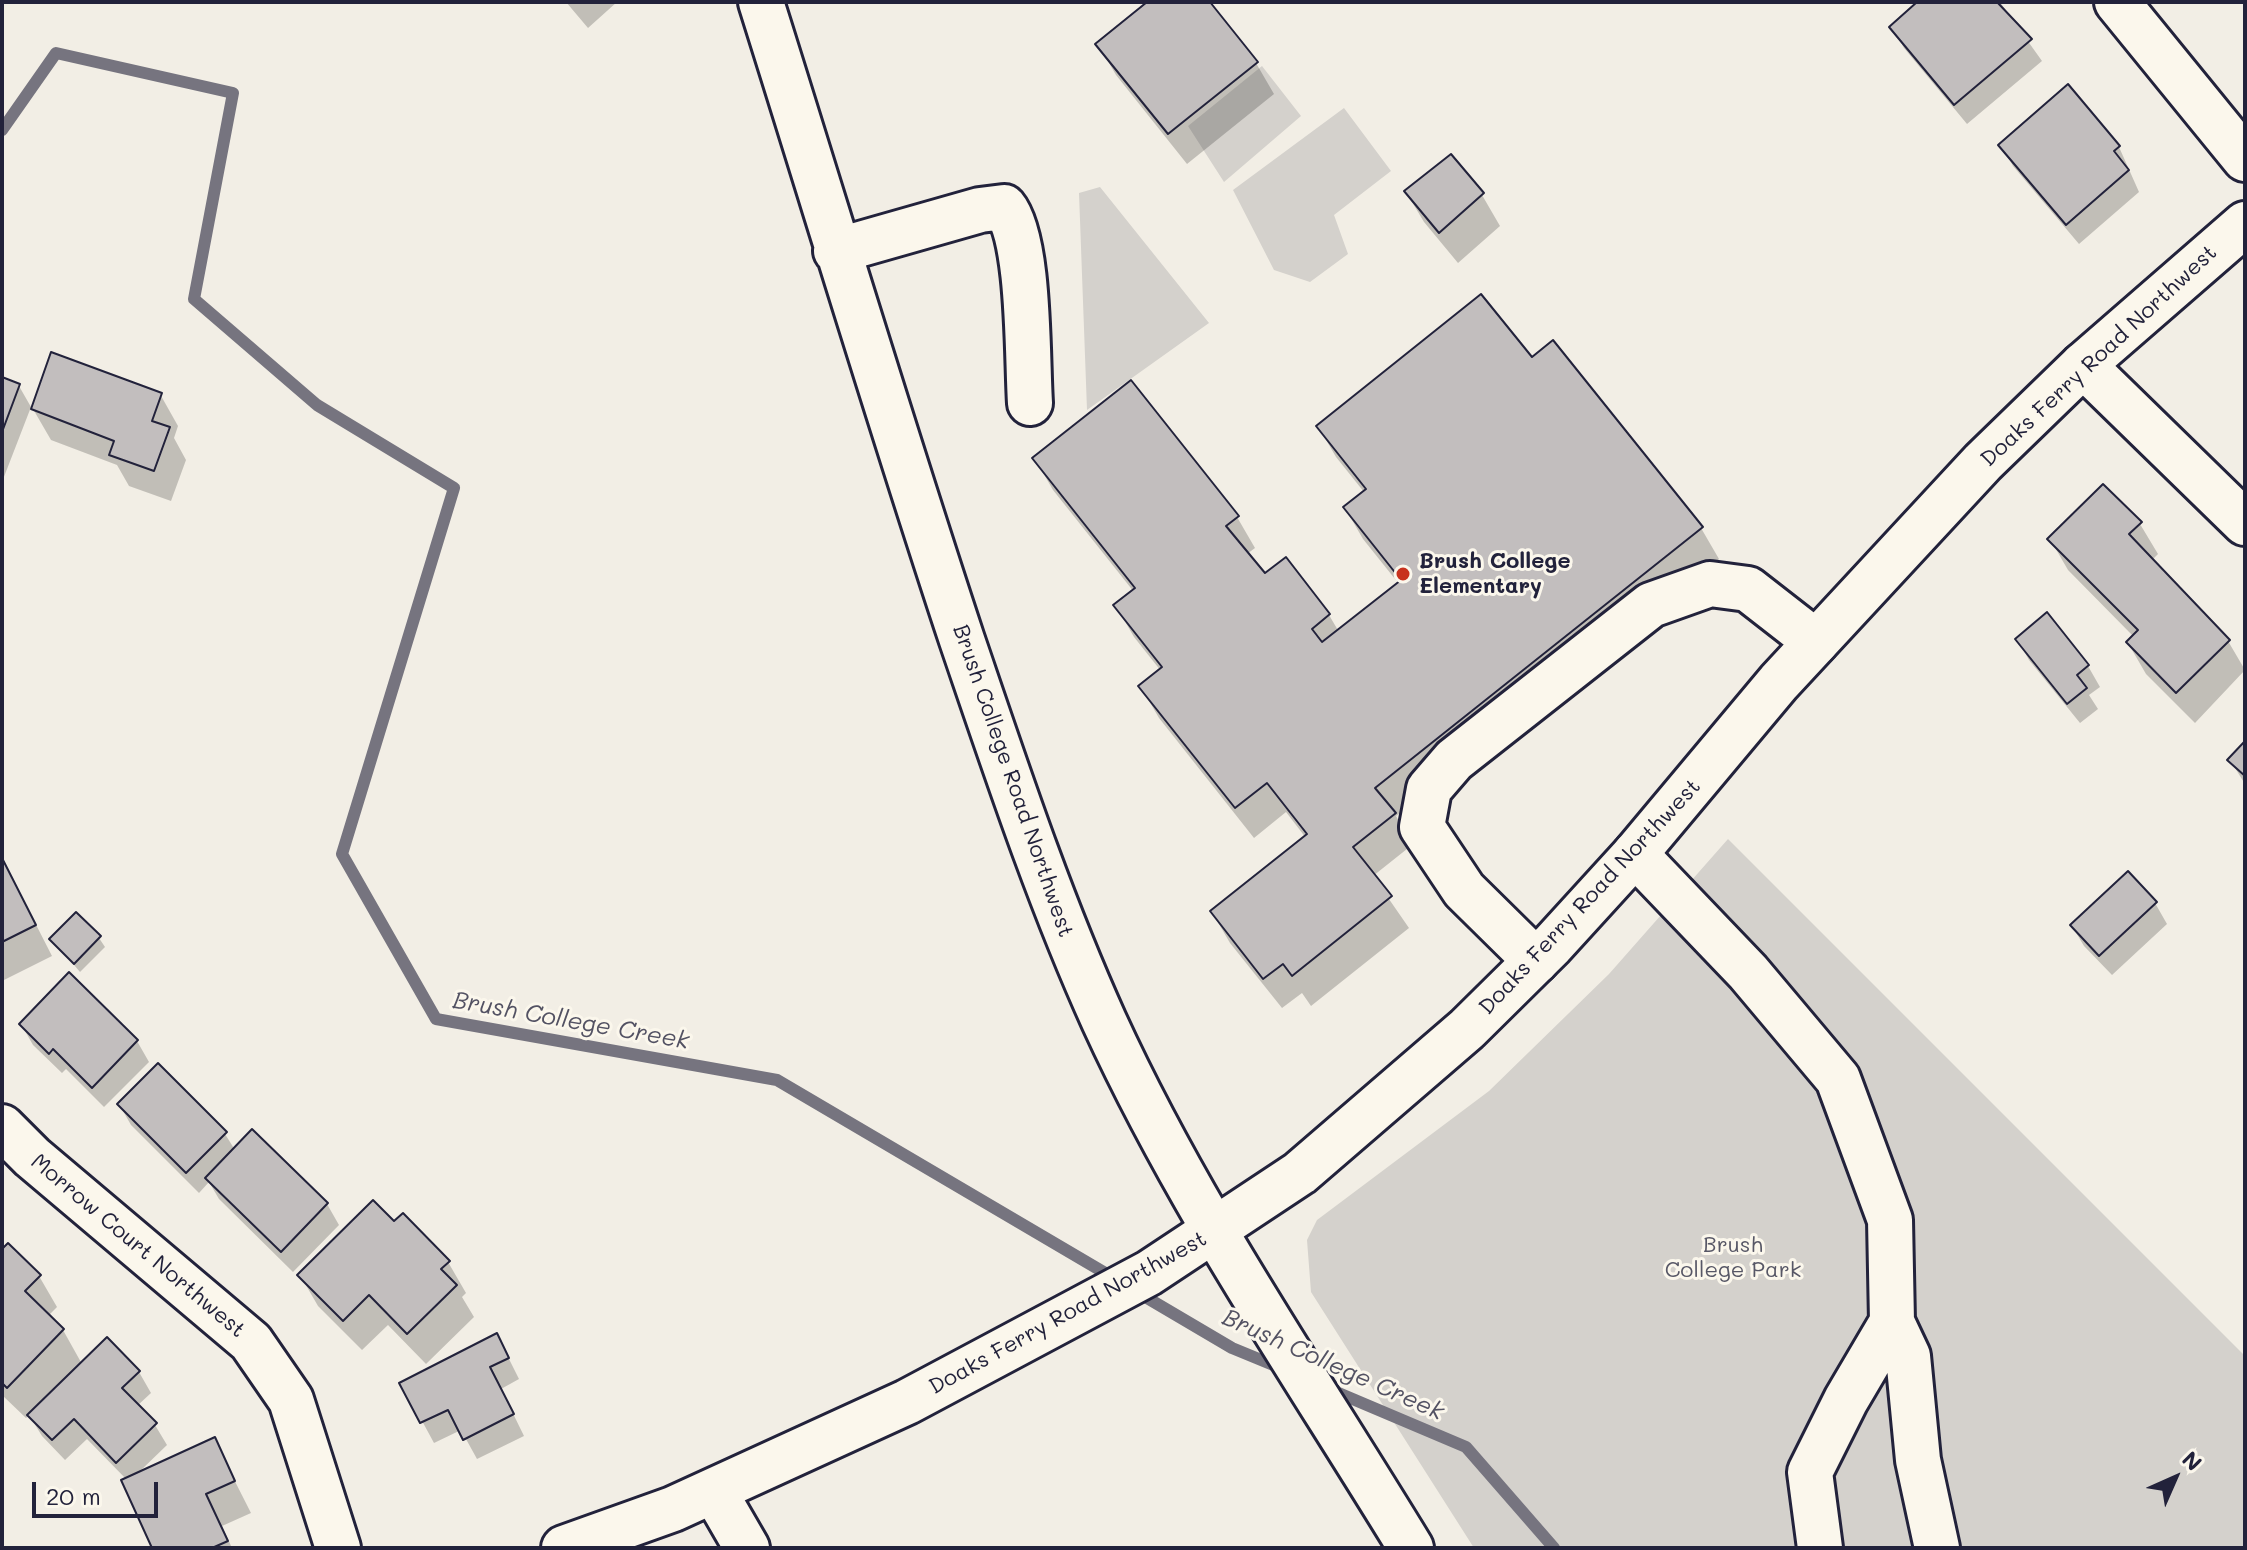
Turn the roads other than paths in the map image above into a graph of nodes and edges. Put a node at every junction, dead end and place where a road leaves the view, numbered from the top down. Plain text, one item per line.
1 (761, 2) edge
2 (2117, 2) edge
3 (2245, 159) edge
4 (2245, 224) edge
5 (836, 251) junction
6 (2083, 365) junction
7 (1030, 403) dead end
8 (2245, 523) edge
9 (1816, 642) junction
10 (1635, 854) junction
11 (1536, 961) junction
12 (2, 1127) edge
13 (1215, 1232) junction
14 (1892, 1322) junction
15 (714, 1491) junction
16 (338, 1548) edge
17 (564, 1548) edge
18 (747, 1548) edge
19 (1411, 1548) edge
20 (1820, 1548) edge
21 (1937, 1548) edge

1 - 5 street, Brush College Road Northwest
2 - 3 street
4 - 6 street, Doaks Ferry Road Northwest
5 - 7 street
5 - 13 street, Brush College Road Northwest
6 - 8 street
6 - 9 street, Doaks Ferry Road Northwest
9 - 10 street, Doaks Ferry Road Northwest
9 - 11 street
10 - 11 street, Doaks Ferry Road Northwest
10 - 14 street
11 - 13 street, Doaks Ferry Road Northwest
12 - 16 street, Morrow Court Northwest
13 - 15 street, Doaks Ferry Road Northwest
13 - 19 street, Brush College Road Northwest
14 - 20 street
14 - 21 street
15 - 17 street, Doaks Ferry Road Northwest
15 - 18 street

